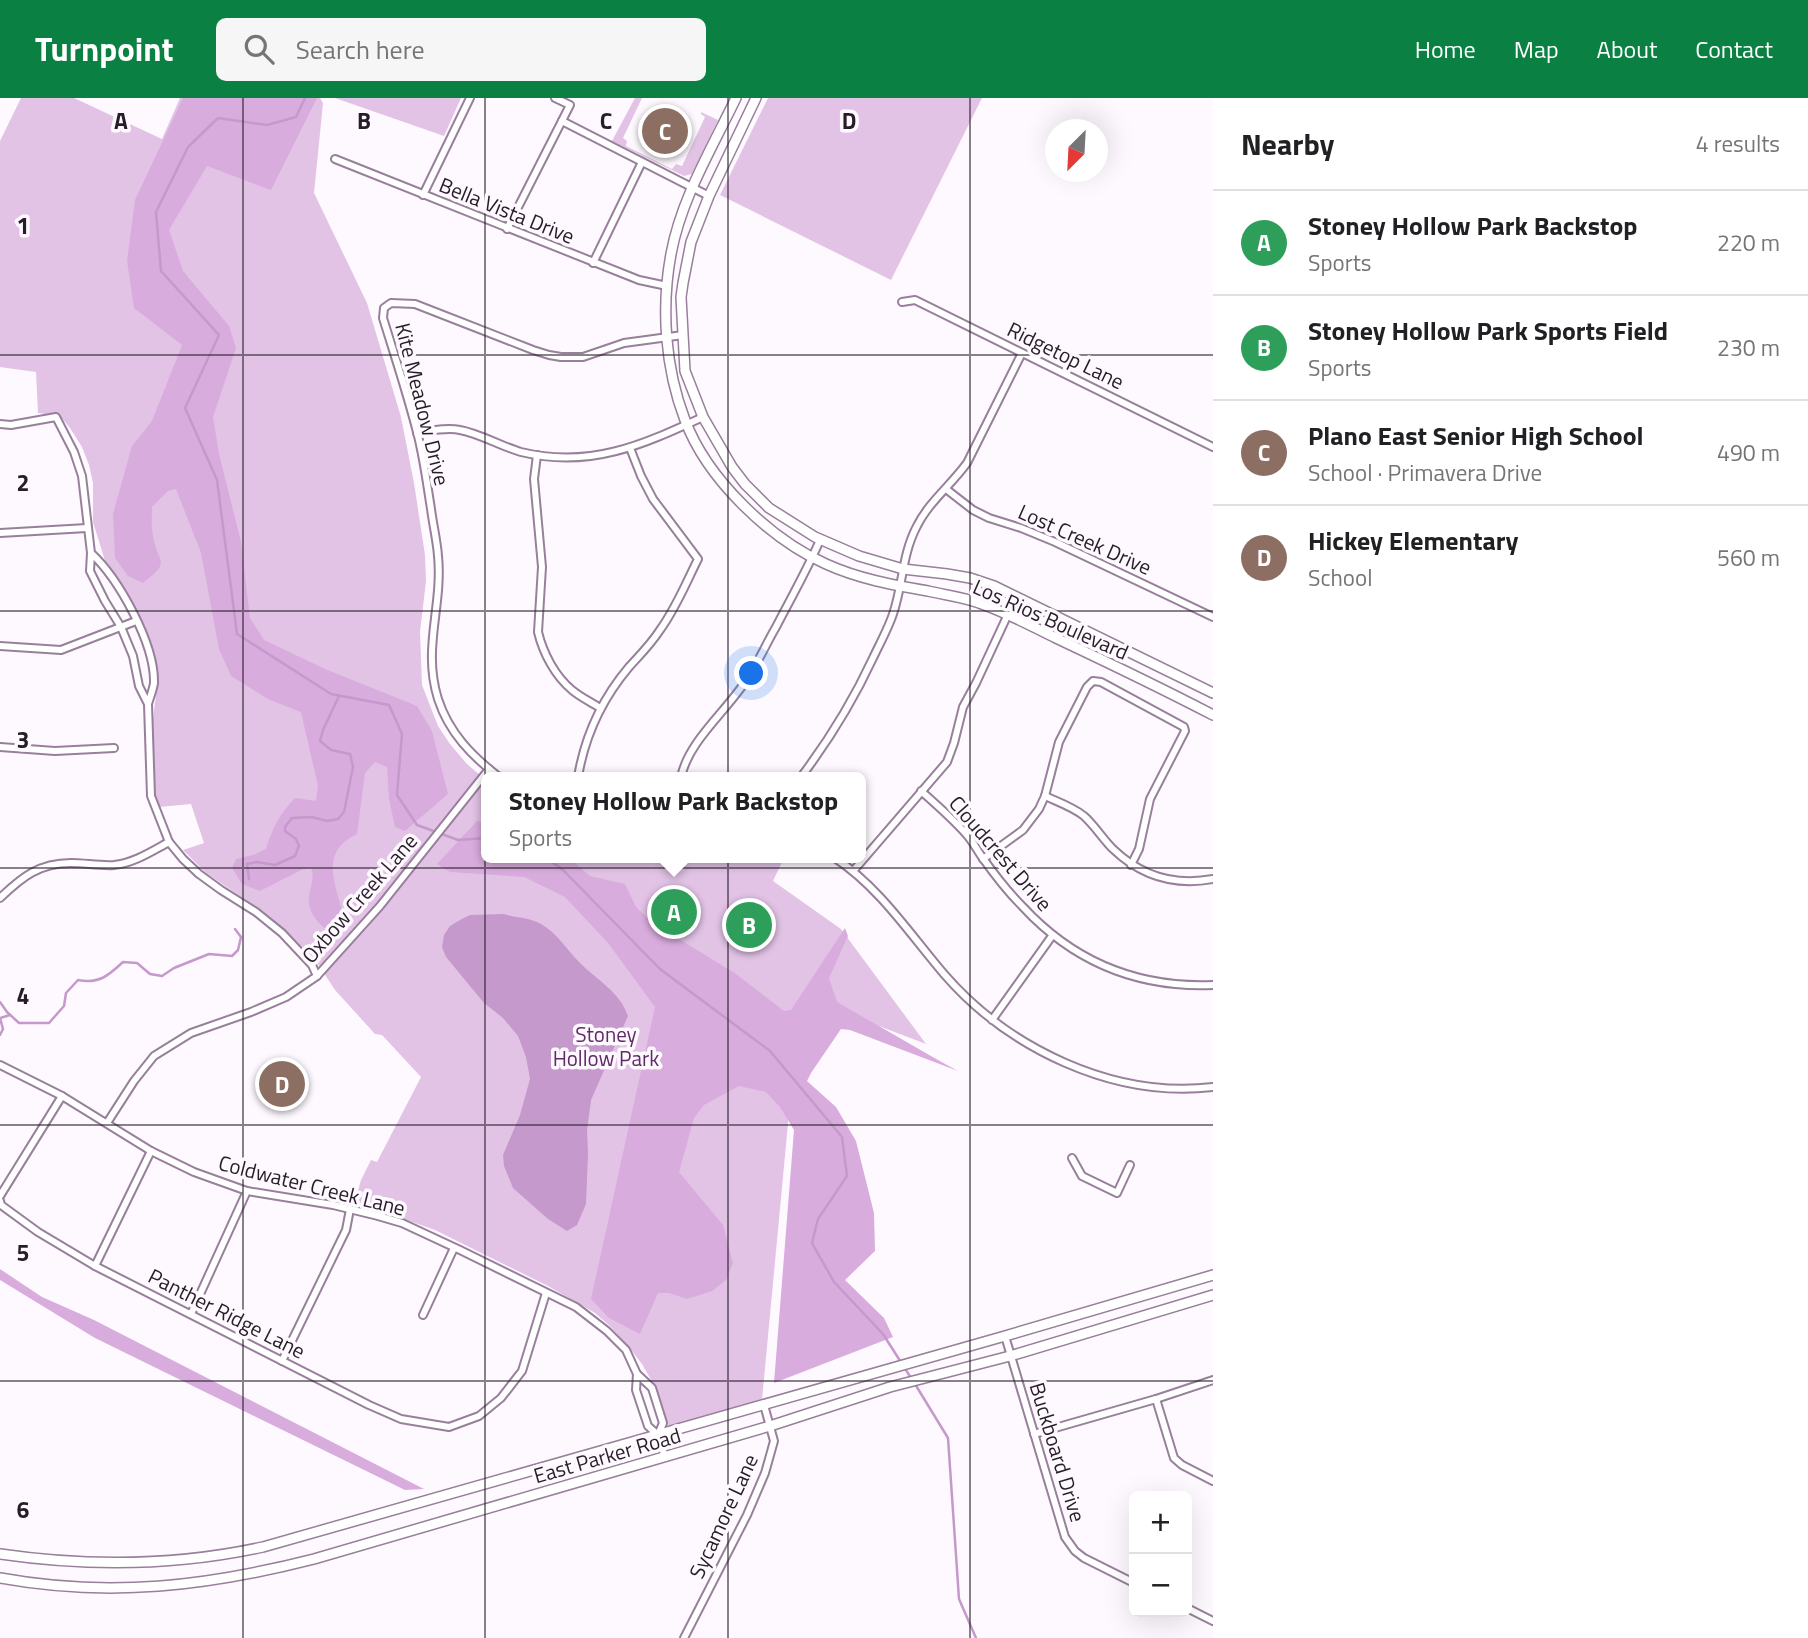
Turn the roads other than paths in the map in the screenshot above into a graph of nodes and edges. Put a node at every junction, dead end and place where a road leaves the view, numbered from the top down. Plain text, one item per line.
1 (470, 98) edge
2 (555, 98) edge
3 (736, 98) edge
4 (756, 98) edge
5 (562, 121) junction
6 (335, 159) dead end
7 (642, 162) junction
8 (692, 188) junction
9 (423, 195) junction
10 (709, 196) junction
11 (507, 229) junction
12 (593, 263) junction
13 (667, 286) junction
14 (902, 302) dead end
15 (683, 335) junction
16 (666, 337) junction
17 (1022, 353) junction
18 (703, 417) junction
19 (0, 424) edge
20 (687, 424) junction
21 (417, 433) junction
22 (1213, 447) edge
23 (630, 448) junction
24 (537, 455) junction
25 (946, 489) junction
26 (87, 528) junction
27 (0, 533) edge
28 (820, 540) junction
29 (91, 553) junction
30 (812, 557) junction
31 (903, 569) junction
32 (901, 586) junction
33 (1016, 597) junction
34 (1007, 615) junction
35 (1213, 617) edge
36 (136, 621) junction
37 (121, 627) junction
38 (0, 646) edge
39 (1213, 693) edge
40 (148, 704) junction
41 (600, 708) junction
42 (1213, 715) edge
43 (0, 747) edge
44 (114, 748) dead end
45 (489, 769) junction
46 (487, 772) edge
47 (493, 772) edge
48 (579, 772) edge
49 (683, 772) edge
50 (805, 772) edge
51 (481, 779) edge
52 (921, 791) junction
53 (1045, 796) junction
54 (169, 842) junction
55 (866, 855) edge
56 (983, 859) junction
57 (842, 863) edge
58 (859, 863) edge
59 (1130, 865) junction
60 (853, 870) junction
61 (1213, 879) edge
62 (0, 898) edge
63 (1052, 936) junction
64 (317, 976) junction
65 (1213, 985) edge
66 (992, 1020) junction
67 (0, 1065) edge
68 (1213, 1087) edge
69 (62, 1096) junction
70 (107, 1123) junction
71 (150, 1151) junction
72 (1072, 1158) dead end
73 (1130, 1165) dead end
74 (247, 1191) junction
75 (0, 1201) edge
76 (350, 1209) junction
77 (454, 1248) junction
78 (95, 1266) junction
79 (1213, 1275) edge
80 (1197, 1279) junction
81 (546, 1293) junction
82 (1213, 1295) edge
83 (1201, 1298) junction
84 (191, 1314) junction
85 (423, 1315) dead end
86 (1005, 1336) junction
87 (1010, 1356) junction
88 (282, 1361) junction
89 (637, 1374) junction
90 (1213, 1380) edge
91 (1156, 1399) junction
92 (764, 1405) junction
93 (770, 1426) junction
94 (1034, 1434) junction
95 (658, 1435) junction
96 (665, 1457) junction
97 (1213, 1481) edge
98 (0, 1553) edge
99 (0, 1578) edge
100 (1129, 1580) edge
101 (1192, 1610) edge
102 (1213, 1621) edge
103 (684, 1638) edge

1 - 9 street
2 - 5 street
3 - 8 main road, Los Rios Boulevard
4 - 10 main road, Los Rios Boulevard
5 - 7 street
5 - 11 street
6 - 9 street, Bella Vista Drive
7 - 8 street
7 - 12 street
8 - 10 street
8 - 13 main road, Los Rios Boulevard
9 - 11 street, Bella Vista Drive
10 - 15 main road, Los Rios Boulevard
11 - 12 street, Bella Vista Drive
12 - 13 street, Bella Vista Drive
13 - 16 main road, Los Rios Boulevard
14 - 17 street, Ridgetop Lane
15 - 16 street
15 - 18 main road, Los Rios Boulevard
16 - 20 main road, Los Rios Boulevard
16 - 21 street, Kite Meadow Drive
17 - 22 street, Ridgetop Lane
17 - 25 street
18 - 20 street
18 - 28 main road, Los Rios Boulevard
19 - 26 street
20 - 23 street
20 - 30 main road, Los Rios Boulevard
21 - 24 street
21 - 45 street, Kite Meadow Drive
23 - 24 street
23 - 41 street
24 - 41 street
25 - 31 street
25 - 35 street, Lost Creek Drive
26 - 27 street
26 - 29 street
28 - 30 street
28 - 31 main road, Los Rios Boulevard
29 - 36 street
29 - 37 street
30 - 32 main road, Los Rios Boulevard
30 - 49 street
31 - 32 street
31 - 33 main road, Los Rios Boulevard
32 - 34 main road, Los Rios Boulevard
32 - 50 street
33 - 34 street
33 - 39 main road, Los Rios Boulevard
34 - 42 main road, Los Rios Boulevard
34 - 52 street
36 - 37 street
36 - 40 street
37 - 38 street
37 - 40 street
40 - 54 street
41 - 48 street
43 - 44 street
45 - 46 street, Oxbow Creek Lane
45 - 47 street, Kite Meadow Drive
51 - 64 street, Oxbow Creek Lane
52 - 55 street
52 - 56 street, Cloudcrest Drive
53 - 56 street
53 - 59 street
53 - 59 street
54 - 62 street
54 - 64 street
56 - 63 street, Cloudcrest Drive
57 - 60 street
58 - 60 street
59 - 61 street
60 - 66 street
63 - 65 street, Cloudcrest Drive
63 - 66 street
64 - 70 street, Oxbow Creek Lane
66 - 68 street
67 - 69 street, Coldwater Creek Lane
69 - 70 street, Coldwater Creek Lane
69 - 75 street
70 - 71 street, Coldwater Creek Lane
71 - 74 street, Coldwater Creek Lane
71 - 78 street
72 - 73 street
74 - 76 street, Coldwater Creek Lane
74 - 84 street
75 - 78 street, Panther Ridge Lane
76 - 77 street, Coldwater Creek Lane
76 - 88 street
77 - 81 street, Coldwater Creek Lane
77 - 85 street
78 - 84 street, Panther Ridge Lane
79 - 80 main road, East Parker Road
80 - 83 main road
80 - 86 main road, East Parker Road
81 - 88 street, Panther Ridge Lane
81 - 89 street, Coldwater Creek Lane
82 - 83 main road, East Parker Road
83 - 87 main road, East Parker Road
84 - 88 street, Panther Ridge Lane
86 - 87 street, Buckboard Drive
86 - 92 main road, East Parker Road
87 - 93 main road, East Parker Road
87 - 94 street, Buckboard Drive
89 - 95 street, Coldwater Creek Lane
89 - 95 street, Coldwater Creek Lane
90 - 91 street
91 - 94 street
91 - 97 street
92 - 93 street, Sycamore Lane
92 - 95 main road, East Parker Road
93 - 96 main road, East Parker Road
93 - 103 street, Sycamore Lane
94 - 100 street, Buckboard Drive
95 - 96 street, Coldwater Creek Lane
95 - 98 main road, East Parker Road
96 - 99 main road, East Parker Road
101 - 102 street

